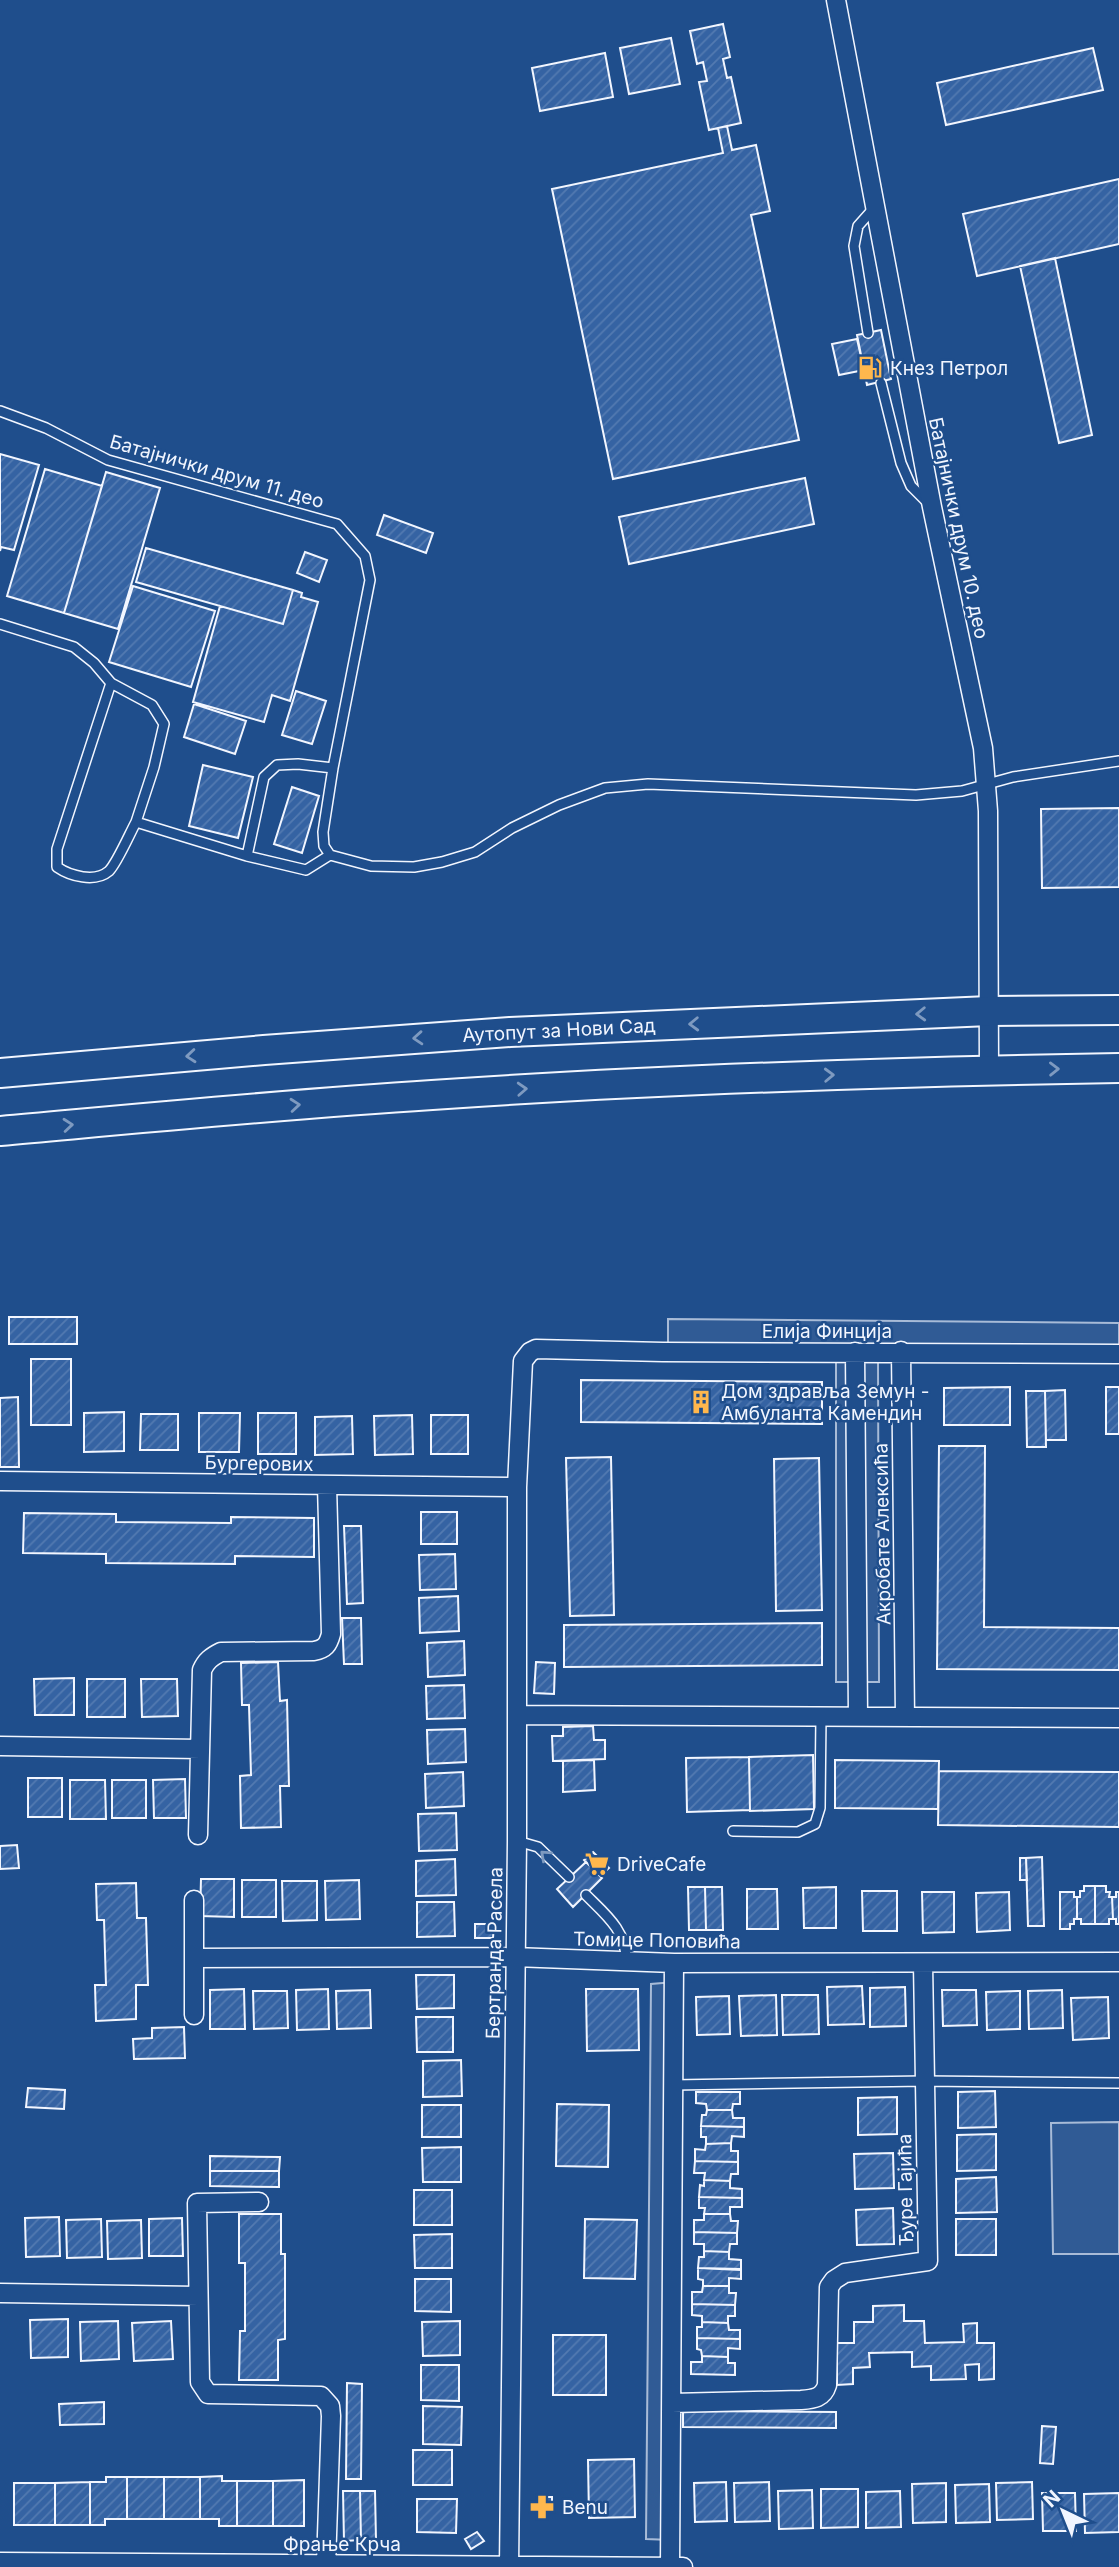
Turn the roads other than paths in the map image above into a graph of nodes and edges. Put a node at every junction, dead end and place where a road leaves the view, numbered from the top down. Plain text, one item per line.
1 (836, 0) edge
2 (874, 208) junction
3 (868, 333) dead end
4 (881, 383) dead end
5 (0, 411) edge
6 (932, 507) junction
7 (0, 624) edge
8 (111, 683) junction
9 (1119, 761) edge
10 (333, 768) junction
11 (986, 784) junction
12 (136, 822) junction
13 (330, 855) junction
14 (247, 856) junction
15 (1119, 1010) edge
16 (989, 1011) junction
17 (1119, 1068) edge
18 (989, 1070) junction
19 (0, 1073) edge
20 (0, 1132) edge
21 (536, 1349) joint
22 (901, 1351) junction
23 (855, 1352) junction
24 (1119, 1354) edge
25 (0, 1481) edge
26 (327, 1485) junction
27 (517, 1487) junction
28 (517, 1715) junction
29 (821, 1716) junction
30 (858, 1716) junction
31 (905, 1717) junction
32 (1119, 1718) edge
33 (0, 1746) edge
34 (200, 1749) junction
35 (733, 1831) dead end
36 (198, 1835) dead end
37 (517, 1841) junction
38 (569, 1877) dead end
39 (586, 1895) dead end
40 (194, 1900) dead end
41 (514, 1957) junction
42 (194, 1958) junction
43 (626, 1961) junction
44 (1119, 1962) edge
45 (674, 1963) junction
46 (923, 1963) junction
47 (194, 2015) dead end
48 (924, 2081) junction
49 (1119, 2083) edge
50 (673, 2085) junction
51 (259, 2202) dead end
52 (0, 2293) edge
53 (198, 2296) junction
54 (672, 2403) junction
55 (0, 2562) edge
56 (54, 2564) edge
57 (326, 2565) junction
58 (509, 2566) edge
59 (670, 2567) edge
60 (683, 2567) edge

1 - 2 street, Батајнички друм 10. део
2 - 3 lane
2 - 6 street, Батајнички друм 10. део
4 - 6 lane
5 - 10 lane, Батајнички друм 11. део
6 - 11 street, Батајнички друм 10. део
7 - 8 lane
8 - 12 lane
8 - 12 lane
9 - 11 lane
10 - 13 lane, Батајнички друм 11. део
10 - 14 lane
11 - 13 lane
11 - 16 street, Батајнички друм 10. део
12 - 14 lane
13 - 14 lane
15 - 16 main road, Аутопут за Нови Сад
16 - 18 street, Батајнички друм 10. део
16 -> 19 main road, Аутопут за Нови Сад
18 -> 17 main road
20 -> 18 main road
21 - 23 street, Елија Финција
21 - 27 street, Бертранда Расела
22 - 23 street, Елија Финција
22 - 24 street, Елија Финција
22 - 31 street, Акробате Алексића
23 - 30 street, Акробате Алексића
25 - 26 street, Бургерових
26 - 27 street, Бургерових
26 - 34 street
27 - 28 street, Бертранда Расела
28 - 29 street
28 - 37 street, Бертранда Расела
29 - 30 street
29 - 35 lane
30 - 31 street
31 - 32 street
33 - 34 street
34 - 36 street
38 -> 37 lane
37 - 41 street, Бертранда Расела
39 - 43 lane
40 - 42 street
41 - 42 street, Томице Поповића
41 - 43 street, Томице Поповића
41 - 58 street, Бертранда Расела
42 - 47 street
43 - 45 street, Томице Поповића
44 - 46 street, Томице Поповића
45 - 46 street, Томице Поповића
45 - 50 street
46 - 48 street, Ђуре Гајића
48 - 49 lane
48 - 50 lane
48 - 54 street, Ђуре Гајића
50 - 54 street
51 - 53 street
52 - 53 street
53 - 57 street
54 - 59 street
55 - 56 street, Фрање Крча
56 - 57 street, Фрање Крча
57 - 58 street, Фрање Крча
58 - 59 street, Фрање Крча
59 - 60 street, Фрање Крча

